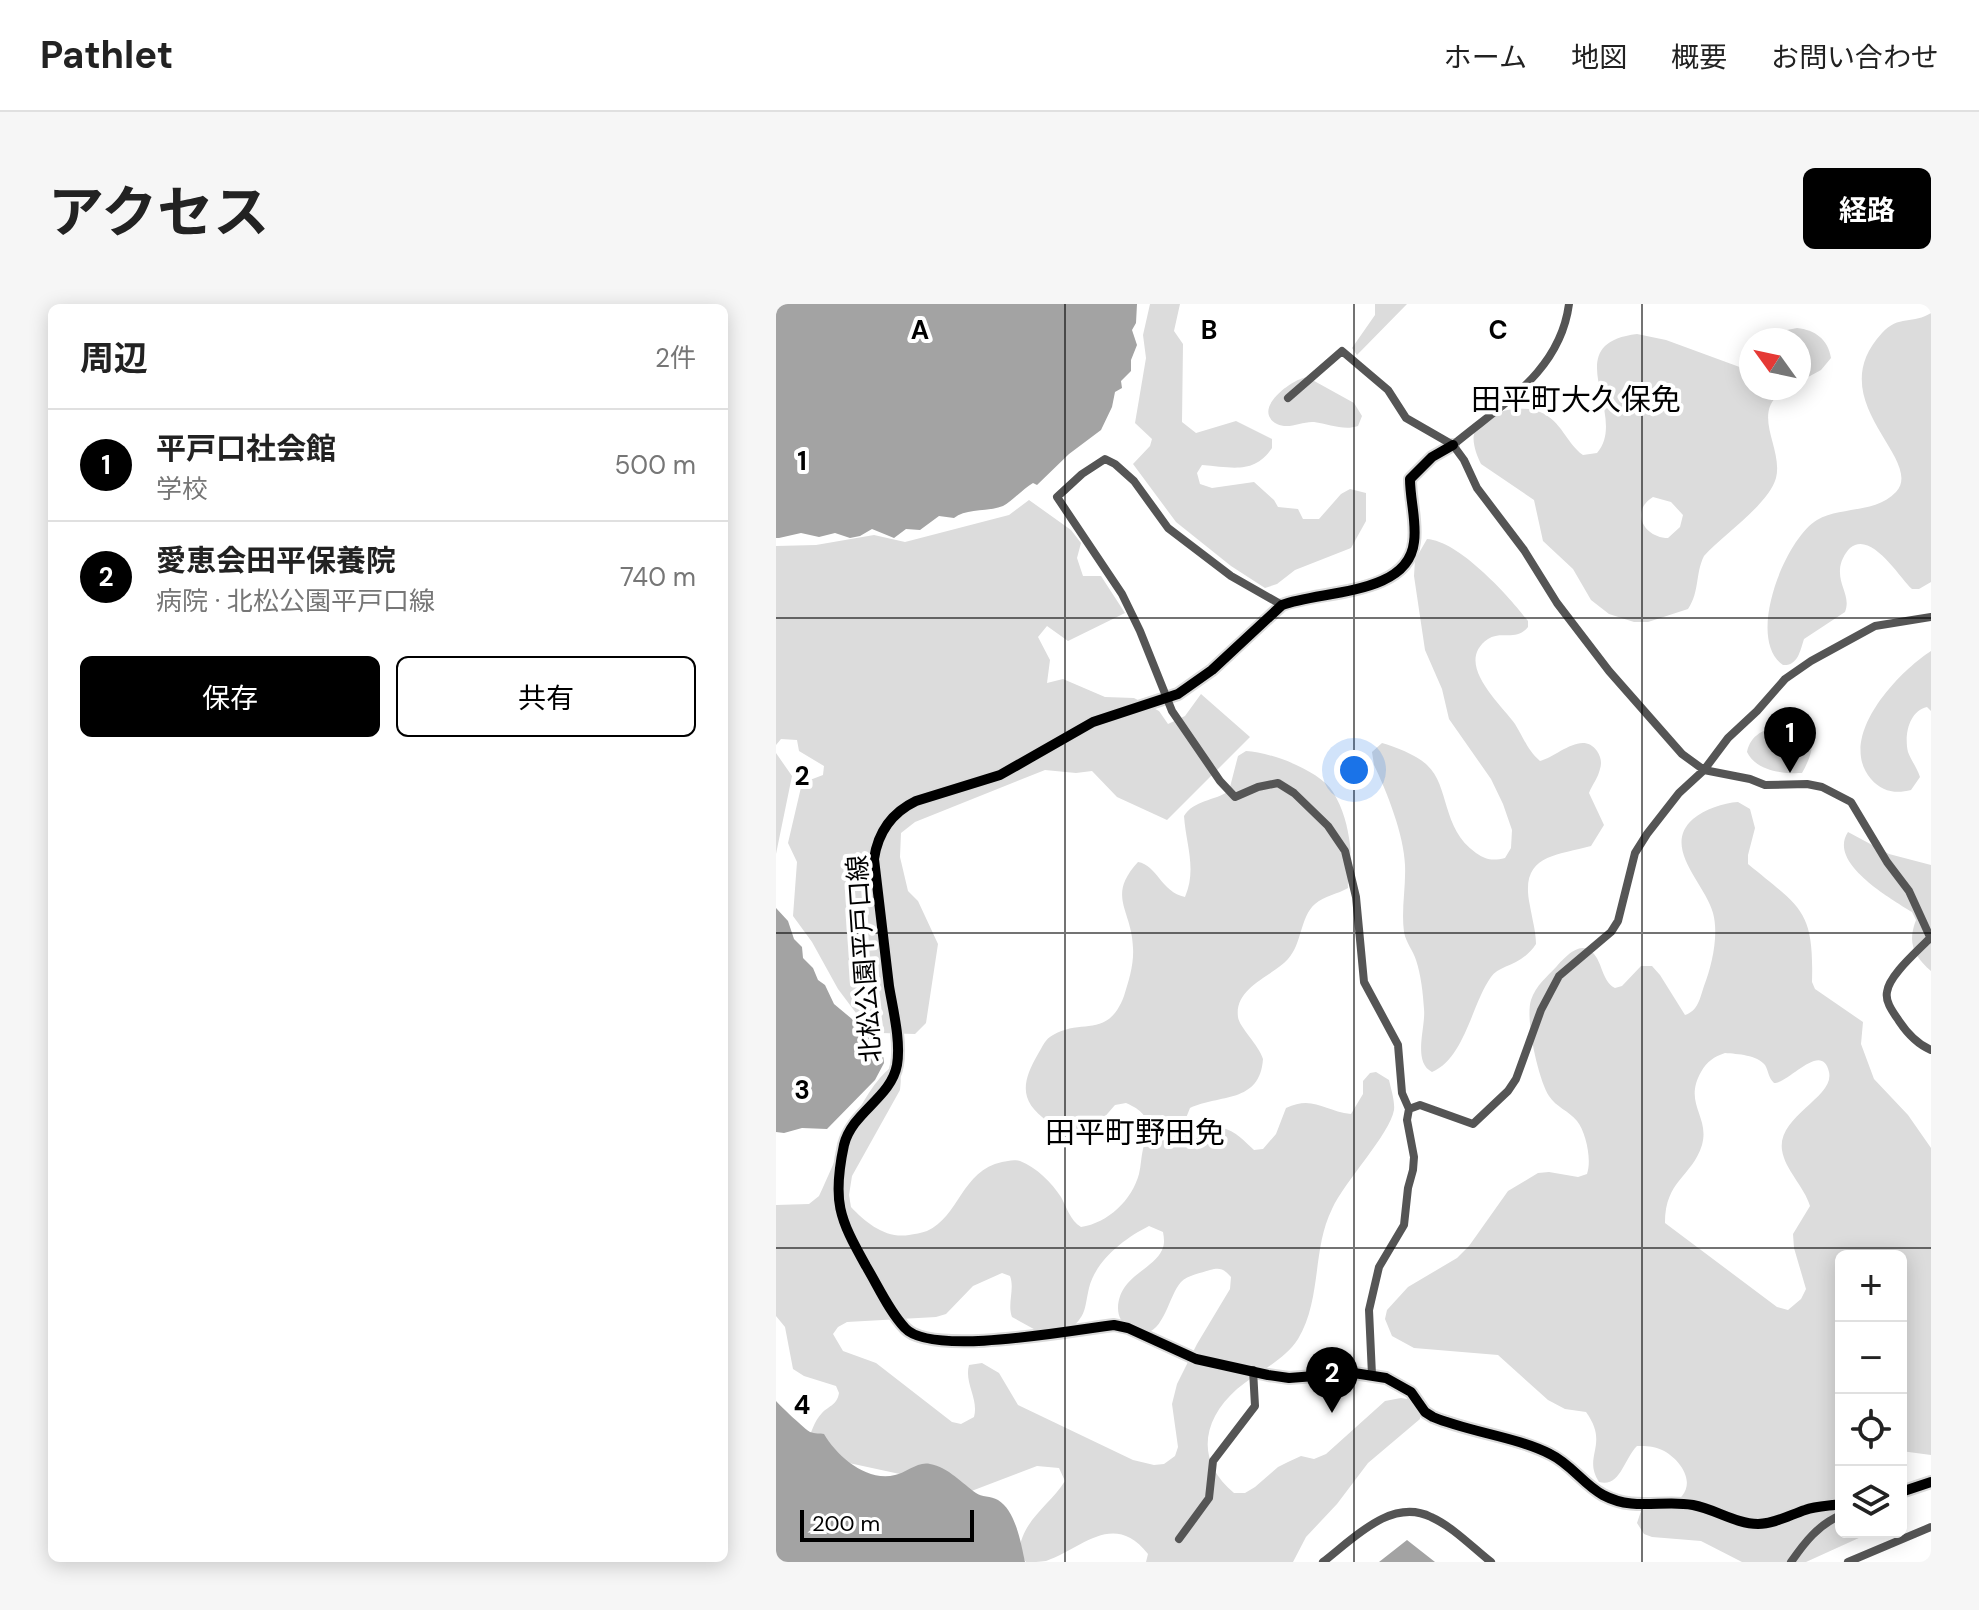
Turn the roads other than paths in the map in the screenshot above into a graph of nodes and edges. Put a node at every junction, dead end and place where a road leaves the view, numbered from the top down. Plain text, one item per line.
1 (1569, 304) edge
2 (1288, 398) dead end
3 (1453, 445) junction
4 (1282, 605) junction
5 (1931, 617) edge
6 (1167, 699) junction
7 (1704, 770) junction
8 (1931, 938) edge
9 (1931, 1050) edge
10 (1409, 1109) junction
11 (1253, 1370) junction
12 (1372, 1375) junction
13 (1931, 1482) edge
14 (1907, 1490) edge
15 (1835, 1505) edge
16 (1835, 1518) edge
17 (1931, 1527) edge
18 (1179, 1539) dead end
19 (1323, 1562) edge
20 (1491, 1562) edge
21 (1791, 1562) edge
22 (1848, 1562) edge

1 - 3 street
2 - 3 street
3 - 4 main road, 北松公園平戸口線
3 - 7 street
4 - 6 main road, 北松公園平戸口線
4 - 6 street
5 - 7 street
6 - 10 street
6 - 11 main road, 北松公園平戸口線
7 - 8 street
7 - 10 street
8 - 9 street
10 - 12 street
11 - 12 main road, 北松公園平戸口線
11 - 18 street
12 - 15 main road, 北松公園平戸口線
13 - 14 main road
16 - 21 street
17 - 22 street
19 - 20 street

